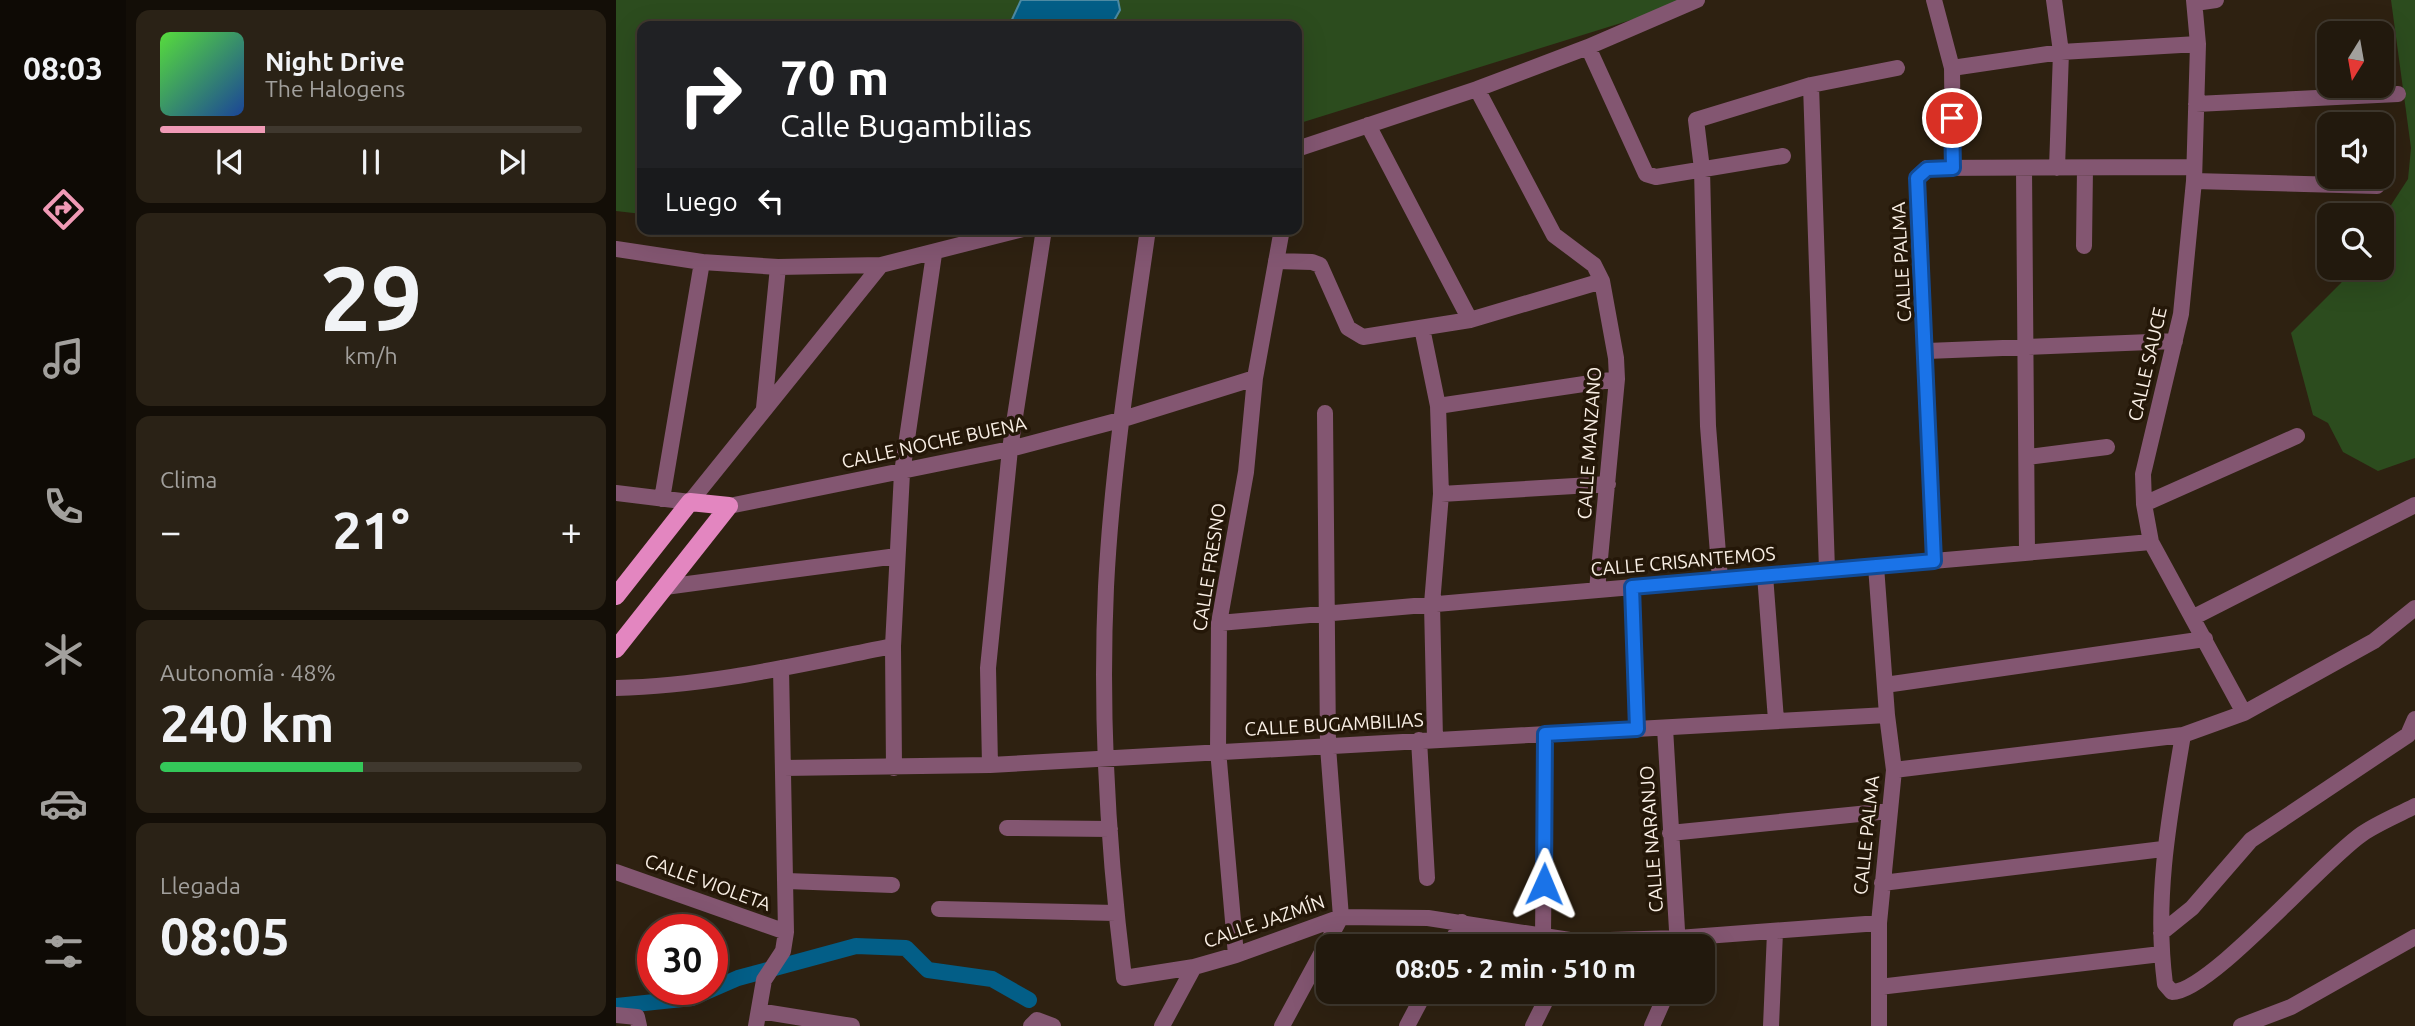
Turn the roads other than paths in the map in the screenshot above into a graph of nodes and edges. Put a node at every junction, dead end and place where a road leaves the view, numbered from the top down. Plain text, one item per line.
1 (1697, 0) edge
2 (1934, 0) edge
3 (2054, 0) edge
4 (2216, 0) edge
5 (2194, 2) edge
6 (2198, 44) junction
7 (1588, 47) junction
8 (2061, 52) junction
9 (1897, 68) dead end
10 (1952, 68) junction
11 (1811, 85) junction
12 (1477, 89) junction
13 (2398, 94) dead end
14 (2196, 104) junction
15 (1368, 125) junction
16 (1302, 149) edge
17 (1783, 156) dead end
18 (1953, 168) junction
19 (2024, 168) junction
20 (2057, 168) junction
21 (2085, 168) junction
22 (1702, 169) junction
23 (2194, 174) junction
24 (2317, 182) edge
25 (1002, 235) edge
26 (1043, 235) edge
27 (1147, 235) edge
28 (1281, 235) edge
29 (2084, 246) dead end
30 (616, 249) edge
31 (934, 254) junction
32 (1276, 261) junction
33 (702, 262) junction
34 (881, 265) junction
35 (778, 267) junction
36 (1602, 281) junction
37 (1469, 320) junction
38 (1422, 328) junction
39 (2175, 341) junction
40 (2027, 347) junction
41 (1927, 351) junction
42 (1255, 378) junction
43 (1617, 379) junction
44 (1438, 406) junction
45 (764, 408) junction
46 (1325, 413) dead end
47 (1121, 420) junction
48 (2297, 436) dead end
49 (2107, 447) dead end
50 (1010, 449) junction
51 (2028, 457) junction
52 (902, 473) junction
53 (1608, 484) junction
54 (616, 493) edge
55 (1441, 494) junction
56 (662, 499) junction
57 (690, 502) junction
58 (2144, 503) junction
59 (2415, 505) edge
60 (729, 506) junction
61 (2151, 542) junction
62 (2027, 553) junction
63 (897, 556) junction
64 (1934, 561) junction
65 (1876, 566) junction
66 (1826, 570) junction
67 (1765, 575) junction
68 (1720, 579) junction
69 (665, 587) junction
70 (1632, 587) junction
71 (1597, 590) junction
72 (616, 596) edge
73 (1432, 604) junction
74 (2415, 608) edge
75 (1325, 614) junction
76 (2194, 617) junction
77 (1219, 622) junction
78 (2205, 639) junction
79 (893, 646) junction
80 (616, 649) edge
81 (781, 668) junction
82 (1885, 684) junction
83 (616, 688) edge
84 (2244, 713) junction
85 (1887, 715) junction
86 (2415, 719) edge
87 (1776, 720) junction
88 (1665, 728) junction
89 (1637, 729) junction
90 (1545, 734) junction
91 (2183, 735) junction
92 (1427, 740) junction
93 (1328, 747) junction
94 (1218, 750) junction
95 (1106, 758) junction
96 (990, 765) junction
97 (783, 768) junction
98 (894, 768) junction
99 (1894, 770) junction
100 (2415, 806) edge
101 (1889, 811) junction
102 (1007, 828) dead end
103 (1110, 829) junction
104 (1670, 832) junction
105 (2163, 849) junction
106 (616, 872) edge
107 (1427, 878) dead end
108 (786, 881) junction
109 (1882, 883) junction
110 (892, 885) dead end
111 (939, 909) dead end
112 (1116, 913) junction
113 (1341, 917) junction
114 (1462, 922) junction
115 (1879, 923) junction
116 (786, 932) junction
117 (1775, 932) junction
118 (2161, 933) junction
119 (1456, 934) edge
120 (1537, 934) edge
121 (1543, 934) edge
122 (1677, 934) edge
123 (2415, 937) edge
124 (1715, 938) edge
125 (2161, 954) junction
126 (1236, 955) junction
127 (1194, 967) junction
128 (1880, 986) junction
129 (1419, 1004) edge
130 (1544, 1004) edge
131 (1662, 1004) edge
132 (616, 1016) edge
133 (757, 1018) edge
134 (1034, 1023) edge
135 (639, 1025) edge
136 (852, 1026) edge
137 (1053, 1026) edge
138 (1162, 1026) edge
139 (1282, 1026) edge
140 (1407, 1026) edge
141 (1533, 1026) edge
142 (1652, 1026) edge
143 (1771, 1026) edge
144 (1879, 1026) edge
145 (2241, 1026) edge

1 - 7 street
2 - 10 street
3 - 8 street
4 - 5 street
5 - 6 street, CALLE SAUCE
6 - 8 street
6 - 14 street, CALLE SAUCE
7 - 12 street
7 - 22 street
8 - 10 street
8 - 20 street
9 - 11 street
10 - 18 street
11 - 22 street
11 - 66 street
12 - 15 street
12 - 36 street, CALLE MANZANO
13 - 14 street
14 - 23 street, CALLE SAUCE
15 - 16 street
15 - 37 street
17 - 22 street
18 - 19 street
18 - 41 street, CALLE PALMA
19 - 20 street
19 - 40 street
20 - 21 street
21 - 23 street
21 - 29 street
22 - 68 street
23 - 24 street
23 - 39 street, CALLE SAUCE
25 - 31 street
26 - 50 street
27 - 47 street
28 - 32 street, CALLE FRESNO
30 - 33 street
31 - 34 street
31 - 52 street
32 - 38 street
32 - 42 street, CALLE FRESNO
33 - 35 street
33 - 56 street
34 - 35 street
34 - 45 street
35 - 45 street
36 - 37 street
36 - 43 street, CALLE MANZANO
37 - 38 street
38 - 44 street
39 - 40 street
39 - 58 street, CALLE SAUCE
40 - 41 street
40 - 51 street
41 - 64 street, CALLE PALMA
42 - 47 street, CALLE NOCHE BUENA
42 - 77 street, CALLE FRESNO
43 - 44 street
43 - 53 street, CALLE MANZANO
44 - 55 street
45 - 57 street
46 - 75 street
47 - 50 street, CALLE NOCHE BUENA
47 - 95 street
48 - 58 street
49 - 51 street
50 - 52 street, CALLE NOCHE BUENA
50 - 96 street
51 - 62 street
52 - 60 street, CALLE NOCHE BUENA
52 - 63 street
53 - 55 street
53 - 71 street, CALLE MANZANO
54 - 56 street, CALLE NOCHE BUENA
55 - 73 street
56 - 57 street, CALLE NOCHE BUENA
57 - 60 main road, CALLE NOCHE BUENA
57 - 72 main road
58 - 61 street, CALLE SAUCE
59 - 76 street
60 - 69 main road
61 - 62 street, CALLE CRISANTEMOS
61 - 76 street, CALLE SAUCE
62 - 64 street, CALLE CRISANTEMOS
63 - 69 street
63 - 79 street
64 - 65 street, CALLE CRISANTEMOS
65 - 66 street, CALLE CRISANTEMOS
65 - 82 street, CALLE PALMA
66 - 67 street, CALLE CRISANTEMOS
67 - 68 street, CALLE CRISANTEMOS
67 - 87 street
68 - 70 street, CALLE CRISANTEMOS
69 - 80 main road
70 - 71 street, CALLE CRISANTEMOS
70 - 89 street
71 - 73 street, CALLE CRISANTEMOS
73 - 75 street, CALLE CRISANTEMOS
73 - 92 street
74 - 84 street
75 - 77 street, CALLE CRISANTEMOS
75 - 93 street
76 - 78 street, CALLE SAUCE
77 - 94 street, CALLE FRESNO
78 - 82 street
78 - 84 street, CALLE SAUCE
79 - 81 street
79 - 98 street
81 - 83 street
81 - 97 street
82 - 85 street, CALLE PALMA
84 - 91 street
85 - 87 street, CALLE BUGAMBILIAS
85 - 99 street, CALLE PALMA
86 - 118 street
87 - 88 street, CALLE BUGAMBILIAS
88 - 89 street, CALLE BUGAMBILIAS
88 - 104 street, CALLE NARANJO
89 - 90 street, CALLE BUGAMBILIAS
90 - 92 street, CALLE BUGAMBILIAS
90 - 121 street
91 - 99 street
91 - 105 street
92 - 93 street, CALLE BUGAMBILIAS
92 - 107 street
93 - 94 street, CALLE BUGAMBILIAS
93 - 113 street
94 - 95 street, CALLE BUGAMBILIAS
94 - 126 street, CALLE FRESNO
95 - 96 street, CALLE BUGAMBILIAS
95 - 103 street
96 - 98 street, CALLE BUGAMBILIAS
97 - 98 street, CALLE BUGAMBILIAS
97 - 108 street
99 - 101 street, CALLE PALMA
100 - 125 street
101 - 104 street
101 - 109 street, CALLE PALMA
102 - 103 street
103 - 112 street
104 - 122 street, CALLE NARANJO
105 - 109 street
105 - 118 street
106 - 116 street, CALLE VIOLETA
108 - 110 street
108 - 116 street
109 - 115 street, CALLE PALMA
111 - 112 street
112 - 127 street, CALLE JAZMÍN
113 - 114 street, CALLE JAZMÍN
113 - 126 street, CALLE JAZMÍN
113 - 139 street
114 - 119 street
114 - 120 street, CALLE JAZMÍN
115 - 117 street, CALLE JAZMÍN
115 - 128 street, CALLE PALMA
116 - 133 street
117 - 124 street, CALLE JAZMÍN
117 - 143 street
118 - 125 street
123 - 145 street
125 - 128 street
126 - 127 street, CALLE JAZMÍN
127 - 138 street
128 - 144 street, CALLE PALMA
129 - 140 street
130 - 141 street
131 - 142 street
132 - 135 street
133 - 136 street
134 - 137 street

